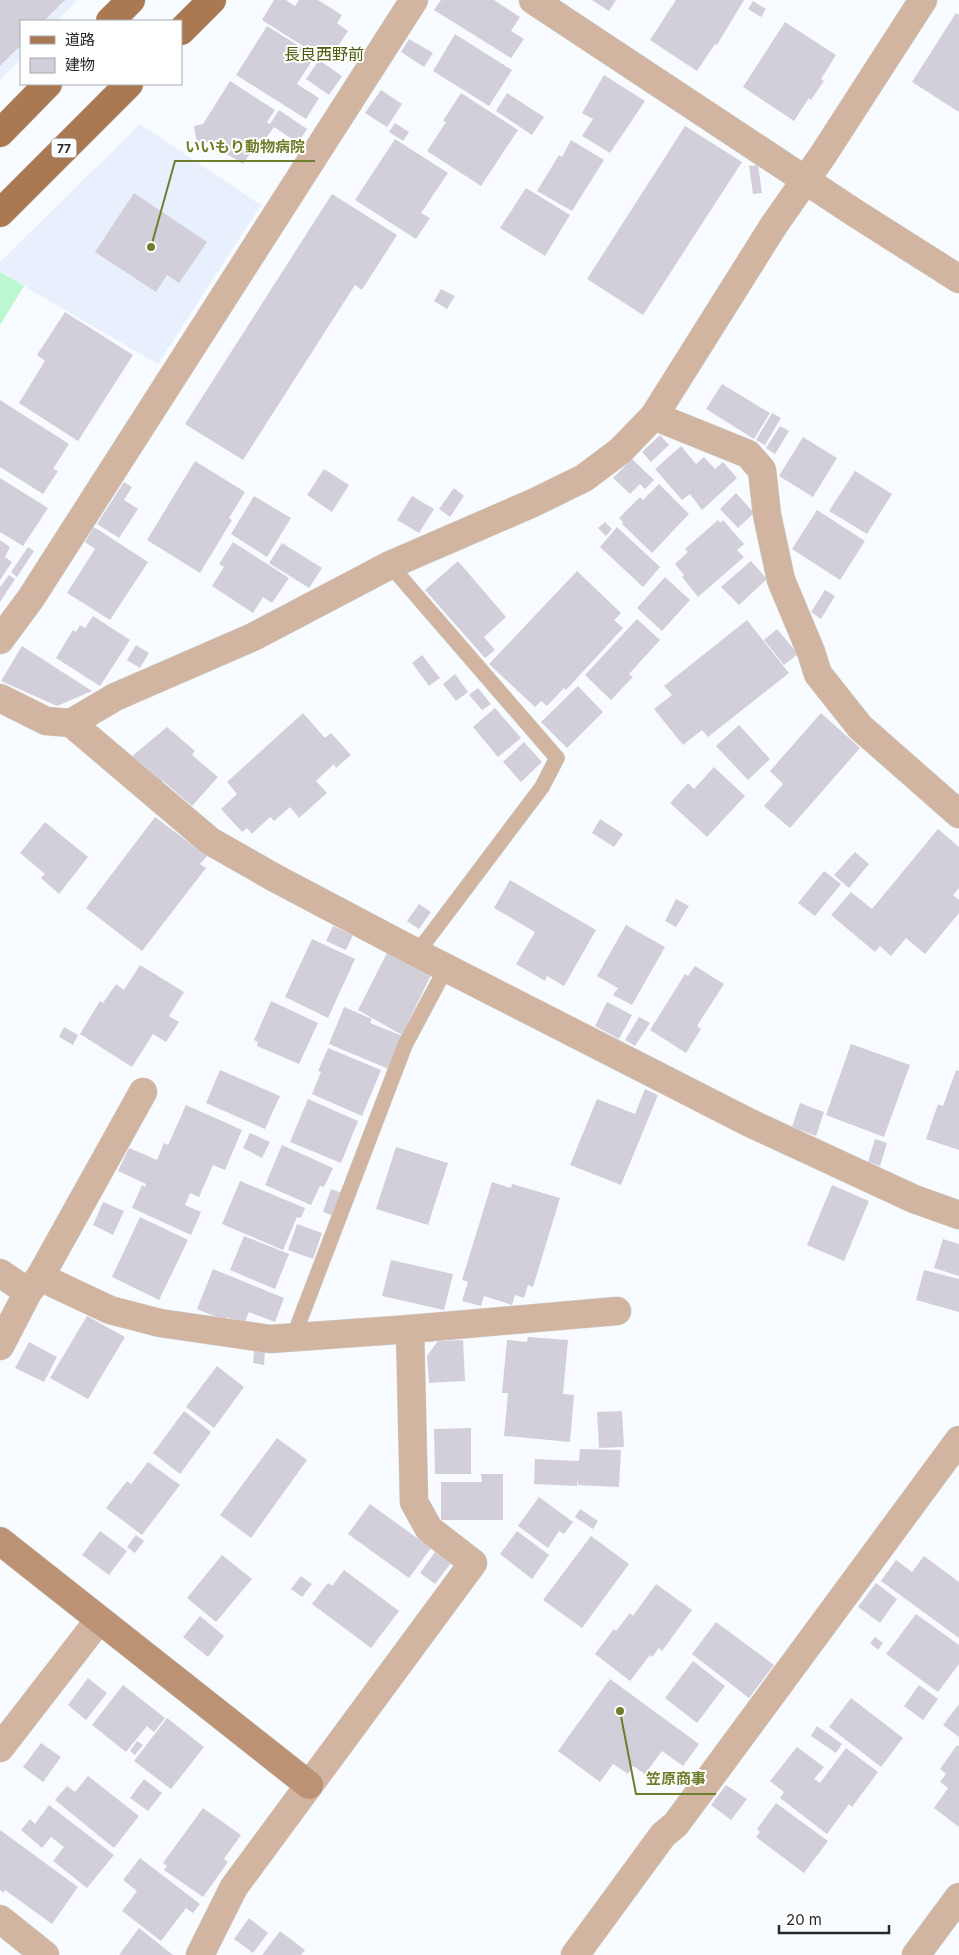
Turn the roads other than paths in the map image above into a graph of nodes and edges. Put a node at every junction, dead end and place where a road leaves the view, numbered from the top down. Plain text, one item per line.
1 (131, 0) edge
2 (212, 0) edge
3 (414, 0) edge
4 (533, 0) edge
5 (923, 0) edge
6 (111, 20) edge
7 (182, 30) edge
8 (47, 85) edge
9 (128, 85) edge
10 (0, 133) edge
11 (805, 178) junction
12 (0, 212) edge
13 (959, 279) edge
14 (654, 416) junction
15 (390, 565) junction
16 (0, 640) edge
17 (0, 698) edge
18 (71, 723) junction
19 (959, 814) edge
20 (417, 953) junction
21 (446, 968) junction
22 (143, 1092) dead end
23 (959, 1215) edge
24 (0, 1273) edge
25 (34, 1284) junction
26 (617, 1311) dead end
27 (410, 1329) junction
28 (293, 1338) junction
29 (0, 1346) edge
30 (959, 1440) edge
31 (0, 1541) edge
32 (99, 1620) junction
33 (0, 1748) edge
34 (309, 1785) junction
35 (959, 1897) edge
36 (0, 1919) edge
37 (45, 1955) edge
38 (200, 1955) edge
39 (575, 1955) edge
40 (916, 1955) edge

1 - 6 main road
2 - 7 main road
3 - 16 street
4 - 11 street
5 - 11 street
8 - 10 main road
9 - 12 main road, 77
11 - 13 street
11 - 14 street
14 - 15 street
14 - 19 street
15 - 18 street
15 - 20 lane
17 - 18 street
18 - 20 street
20 - 21 street
21 - 23 street
21 - 28 lane
22 - 25 street
24 - 25 street
25 - 28 street
25 - 29 street
26 - 27 street
27 - 28 street
27 - 34 street
30 - 39 street
31 - 32 street
32 - 33 street
32 - 34 street
34 - 38 street
35 - 40 street
36 - 37 street

